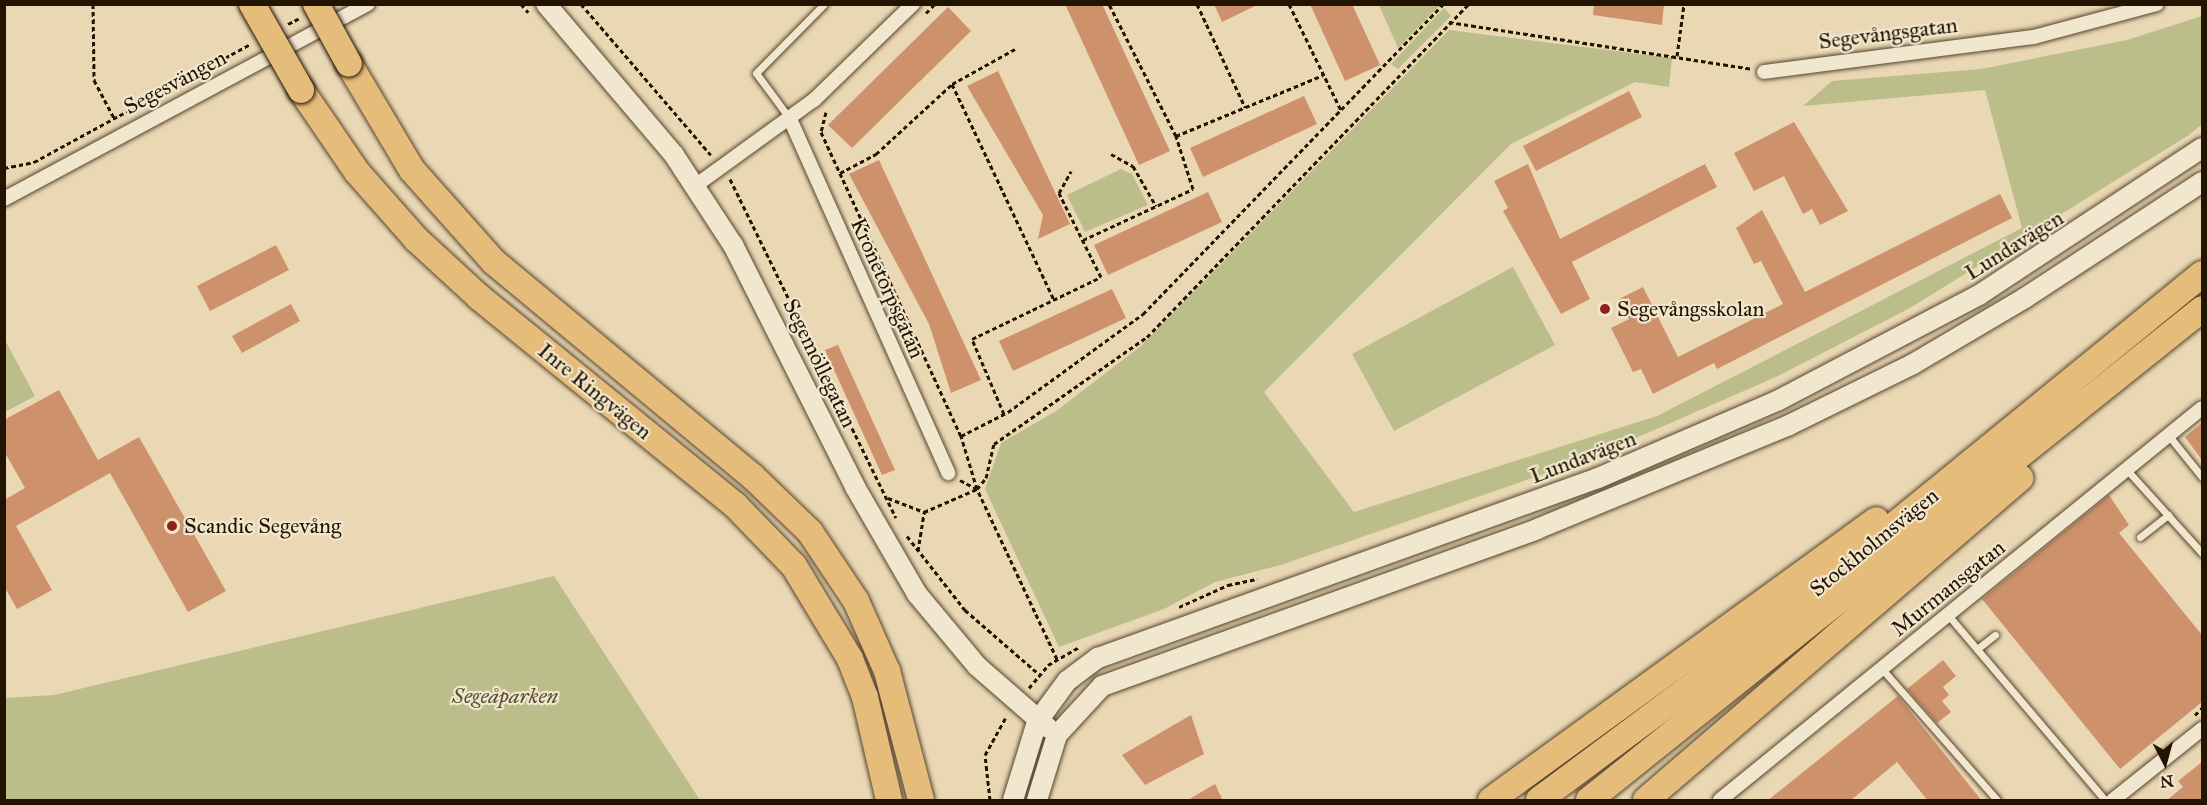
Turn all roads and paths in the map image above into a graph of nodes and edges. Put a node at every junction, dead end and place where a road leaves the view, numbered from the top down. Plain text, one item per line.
1 (93, 4) edge
2 (252, 4) edge
3 (368, 4) edge
4 (546, 4) edge
5 (824, 4) edge
6 (913, 4) edge
7 (1109, 4) edge
8 (1197, 4) edge
9 (1289, 4) edge
10 (1443, 4) edge
11 (1469, 4) edge
12 (1684, 4) edge
13 (2157, 4) edge
14 (311, 10) edge
15 (1449, 22) junction
16 (276, 30) dead end
17 (257, 41) dead end
18 (1015, 49) dead end
19 (1677, 57) junction
20 (1764, 72) joint
21 (1323, 75) junction
22 (952, 84) junction
23 (1245, 108) junction
24 (1341, 110) junction
25 (826, 111) dead end
26 (115, 118) junction
27 (790, 119) junction
28 (1176, 136) junction
29 (2202, 148) edge
30 (1111, 154) dead end
31 (4, 168) edge
32 (1071, 171) dead end
33 (840, 173) junction
34 (2202, 183) edge
35 (695, 186) junction
36 (4, 199) edge
37 (1156, 206) junction
38 (1083, 240) junction
39 (2202, 274) edge
40 (1054, 300) junction
41 (2202, 309) edge
42 (2202, 315) edge
43 (2123, 338) junction
44 (2202, 408) edge
45 (1004, 414) junction
46 (961, 436) junction
47 (2169, 436) junction
48 (2127, 470) junction
49 (948, 473) dead end
50 (2202, 477) edge
51 (977, 489) junction
52 (924, 512) junction
53 (2168, 515) junction
54 (899, 524) dead end
55 (905, 533) dead end
56 (2140, 537) dead end
57 (918, 553) junction
58 (2202, 553) edge
59 (1262, 579) dead end
60 (1174, 611) dead end
61 (1948, 615) junction
62 (1995, 634) dead end
63 (1084, 645) dead end
64 (1977, 649) junction
65 (1057, 659) junction
66 (1882, 669) junction
67 (1040, 675) junction
68 (1016, 705) junction
69 (1037, 722) junction
70 (2202, 729) edge
71 (1058, 735) junction
72 (889, 801) edge
73 (921, 801) edge
74 (990, 801) edge
75 (1013, 801) edge
76 (1037, 801) edge
77 (1491, 801) edge
78 (1539, 801) edge
79 (1589, 801) edge
80 (1646, 801) edge
81 (1720, 801) edge
82 (1997, 801) edge
83 (2105, 801) edge
84 (2113, 801) edge

1 - 26 path
2 - 72 highway, Inre Ringvägen, bridge
3 - 36 street, Segesvängen
4 - 35 main road, Segemöllegatan
5 - 27 lane
6 - 27 street
7 - 28 path
8 - 23 path
9 - 21 path
10 - 24 path
11 - 15 path
12 - 19 path
13 - 20 street, Segevångsgatan
14 - 16 path
14 - 73 highway, Inre Ringvägen, bridge
15 - 19 path
15 - 51 path
17 - 26 path
18 - 22 path
19 - 20 path
21 - 23 path
21 - 24 path
22 - 33 path
22 - 40 path
23 - 28 path
24 - 45 path
25 - 33 path
26 - 31 path
27 - 35 street
27 - 49 street, Kronetorpsgatan
28 - 37 path
29 - 69 main road, Lundavägen
30 - 37 path
32 - 38 path
33 - 46 path
34 - 71 main road
35 - 68 main road, Segemöllegatan
37 - 38 path
38 - 40 path
39 - 43 highway, Stockholmsvägen
40 - 45 path
41 - 79 highway, Stockholmsvägen
42 - 80 highway
43 - 77 highway
43 - 78 highway, Stockholmsvägen
44 - 47 street, Murmansgatan
45 - 46 path
46 - 51 path
47 - 48 street, Murmansgatan
47 - 50 lane
48 - 53 lane
48 - 61 street, Murmansgatan
51 - 52 path
51 - 65 path
52 - 54 path
52 - 57 path
53 - 56 lane
53 - 58 lane
55 - 57 path
57 - 67 path
59 - 60 path
61 - 64 lane
61 - 66 street, Murmansgatan
62 - 64 lane
63 - 65 path
64 - 83 lane
65 - 67 path
66 - 81 street, Murmansgatan
66 - 82 lane
67 - 68 path
68 - 69 main road, Segemöllegatan
68 - 74 path
69 - 71 main road, Segemöllegatan
69 - 75 main road, Lundavägen
70 - 84 street
71 - 76 main road

